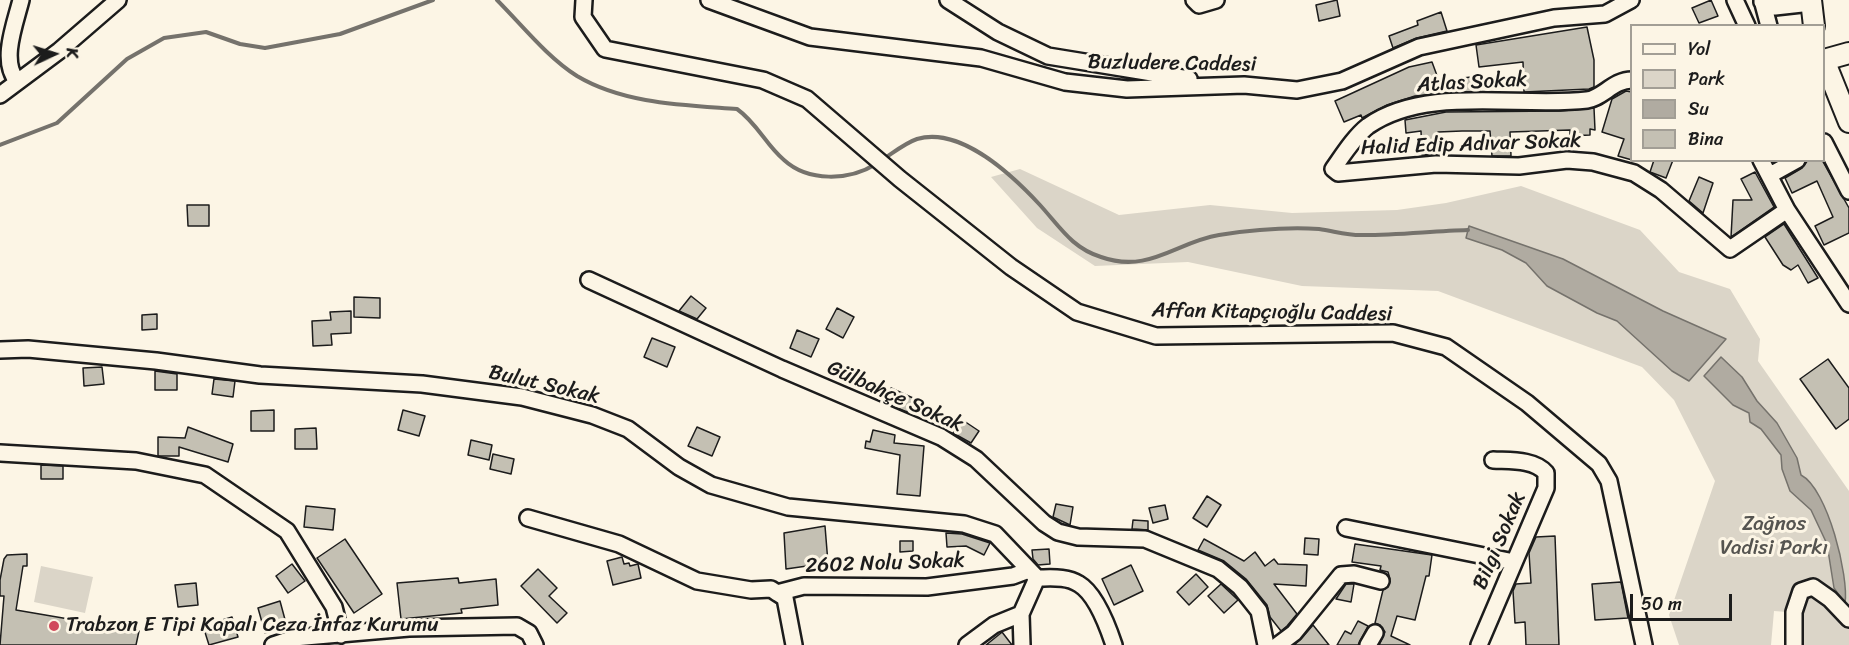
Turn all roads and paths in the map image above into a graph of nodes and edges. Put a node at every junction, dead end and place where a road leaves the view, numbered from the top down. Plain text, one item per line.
1 (21, 0) edge
2 (117, 0) edge
3 (584, 0) edge
4 (709, 0) edge
5 (948, 0) edge
6 (1194, 0) edge
7 (1216, 0) edge
8 (1632, 0) edge
9 (1735, 0) edge
10 (1762, 1) edge
11 (1813, 1) edge
12 (1746, 24) edge
13 (1768, 24) edge
14 (1814, 24) edge
15 (1849, 53) edge
16 (1825, 60) edge
17 (1825, 62) edge
18 (1630, 80) edge
19 (17, 81) junction
20 (1206, 86) junction
21 (0, 95) edge
22 (1849, 122) edge
23 (1825, 147) edge
24 (1762, 162) edge
25 (1793, 162) edge
26 (1334, 169) joint
27 (1770, 175) junction
28 (1849, 191) edge
29 (1787, 210) junction
30 (589, 280) dead end
31 (1849, 304) edge
32 (0, 350) edge
33 (0, 453) edge
34 (1492, 460) dead end
35 (528, 518) dead end
36 (1346, 528) dead end
37 (1514, 562) junction
38 (1033, 574) junction
39 (1381, 581) dead end
40 (777, 593) junction
41 (1021, 614) junction
42 (1849, 620) edge
43 (341, 635) junction
44 (273, 645) edge
45 (535, 645) edge
46 (794, 645) edge
47 (967, 645) edge
48 (1022, 645) edge
49 (1114, 645) edge
50 (1266, 645) edge
51 (1278, 645) edge
52 (1479, 645) edge
53 (1644, 645) edge
54 (1794, 645) edge

1 - 19 street
2 - 19 street
3 - 53 street, Affan Kitapçıoğlu Caddesi
4 - 20 street, Buzludere Caddesi
5 - 20 street
6 - 7 street
8 - 20 street, Buzludere Caddesi
9 - 12 street
10 - 11 street
10 - 13 street
11 - 14 main road
15 - 16 main road
17 - 22 main road
18 - 26 street, Atlas Sokak
19 - 21 street
23 - 28 street
24 - 27 street
25 - 27 street
26 - 29 street, Halid Edip Adıvar Sokak
27 - 29 street
29 - 31 street
30 - 50 street, Gülbahçe Sokak
32 - 38 street, Bulut Sokak
33 - 43 street
34 - 37 street, Bilgi Sokak
35 - 40 street
36 - 37 street
37 - 52 street, Bilgi Sokak
38 - 40 street, 2602 Nolu Sokak
38 - 41 street
38 - 49 street, 2602 Nolu Sokak
39 - 51 street
40 - 46 street
41 - 47 street
41 - 48 street
42 - 54 street
43 - 44 street
43 - 45 street

